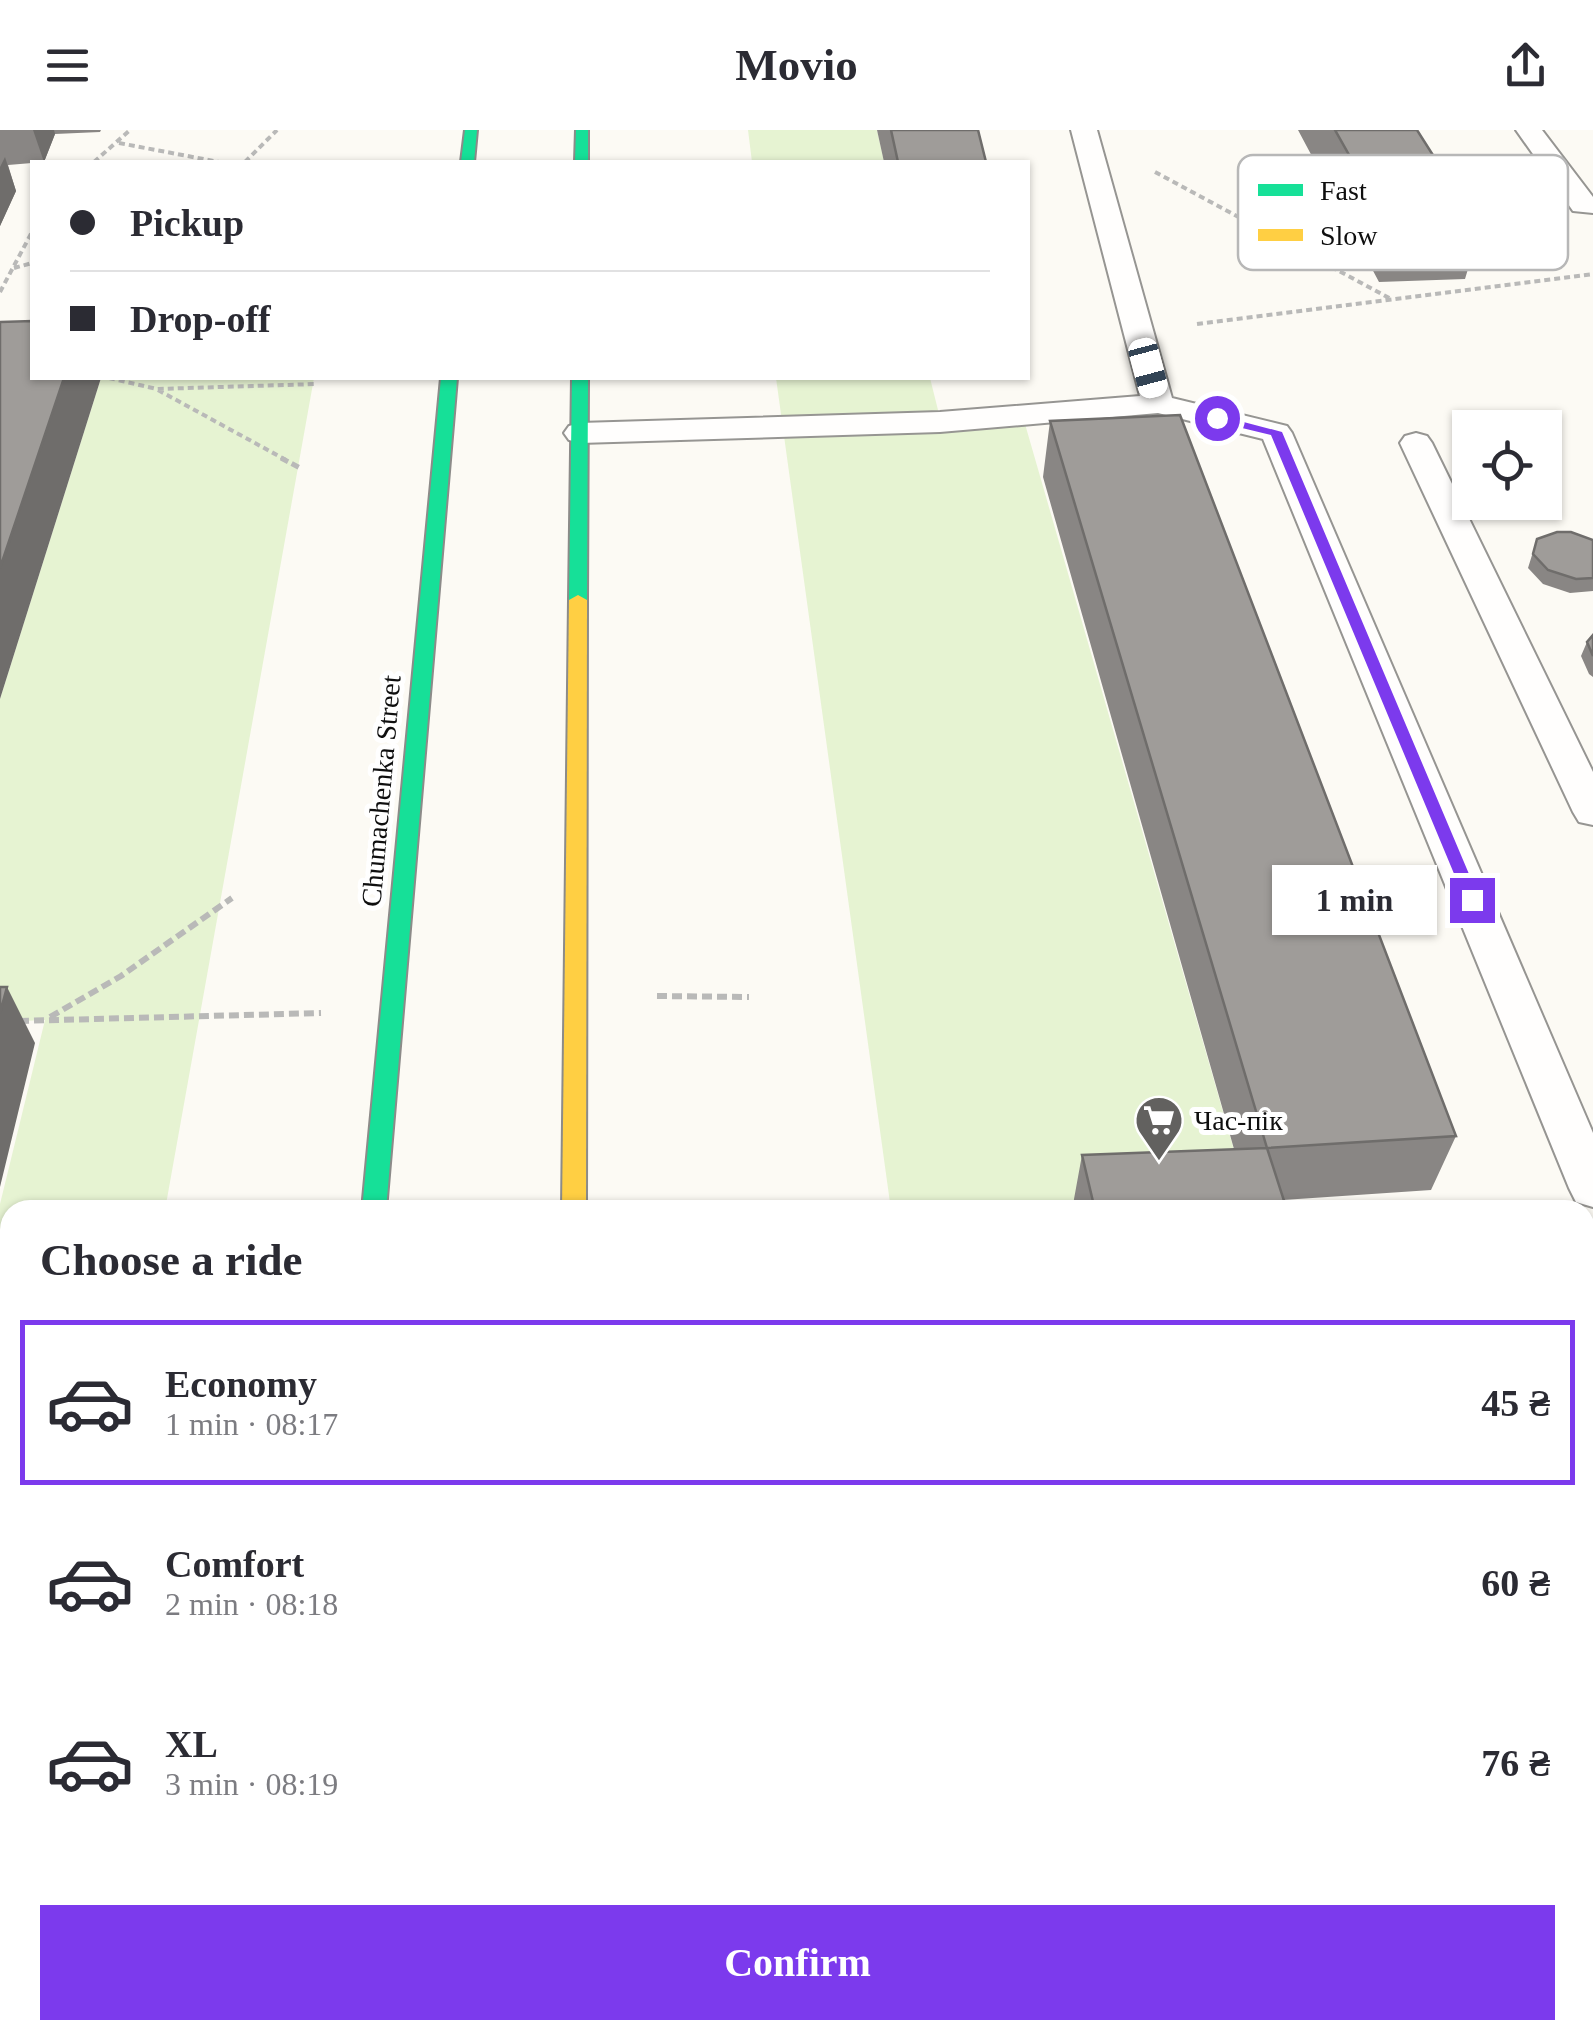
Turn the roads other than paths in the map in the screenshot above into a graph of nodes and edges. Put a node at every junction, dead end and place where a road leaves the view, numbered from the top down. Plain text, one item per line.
1 (471, 130) edge
2 (582, 130) edge
3 (1528, 130) edge
4 (1085, 132) edge
5 (1546, 155) edge
6 (468, 160) edge
7 (582, 160) edge
8 (1568, 186) edge
9 (1593, 205) edge
10 (449, 380) edge
11 (580, 380) edge
12 (1158, 404) junction
13 (580, 433) junction
14 (1416, 443) dead end
15 (1593, 812) edge
16 (1593, 1188) edge
17 (375, 1200) edge
18 (574, 1200) edge

1 - 6 street
2 - 7 street
3 - 5 lane
4 - 12 lane
8 - 9 lane
10 - 17 street, Chumachenka Street
11 - 13 street
12 - 13 lane
12 - 16 lane
13 - 18 street
14 - 15 lane

